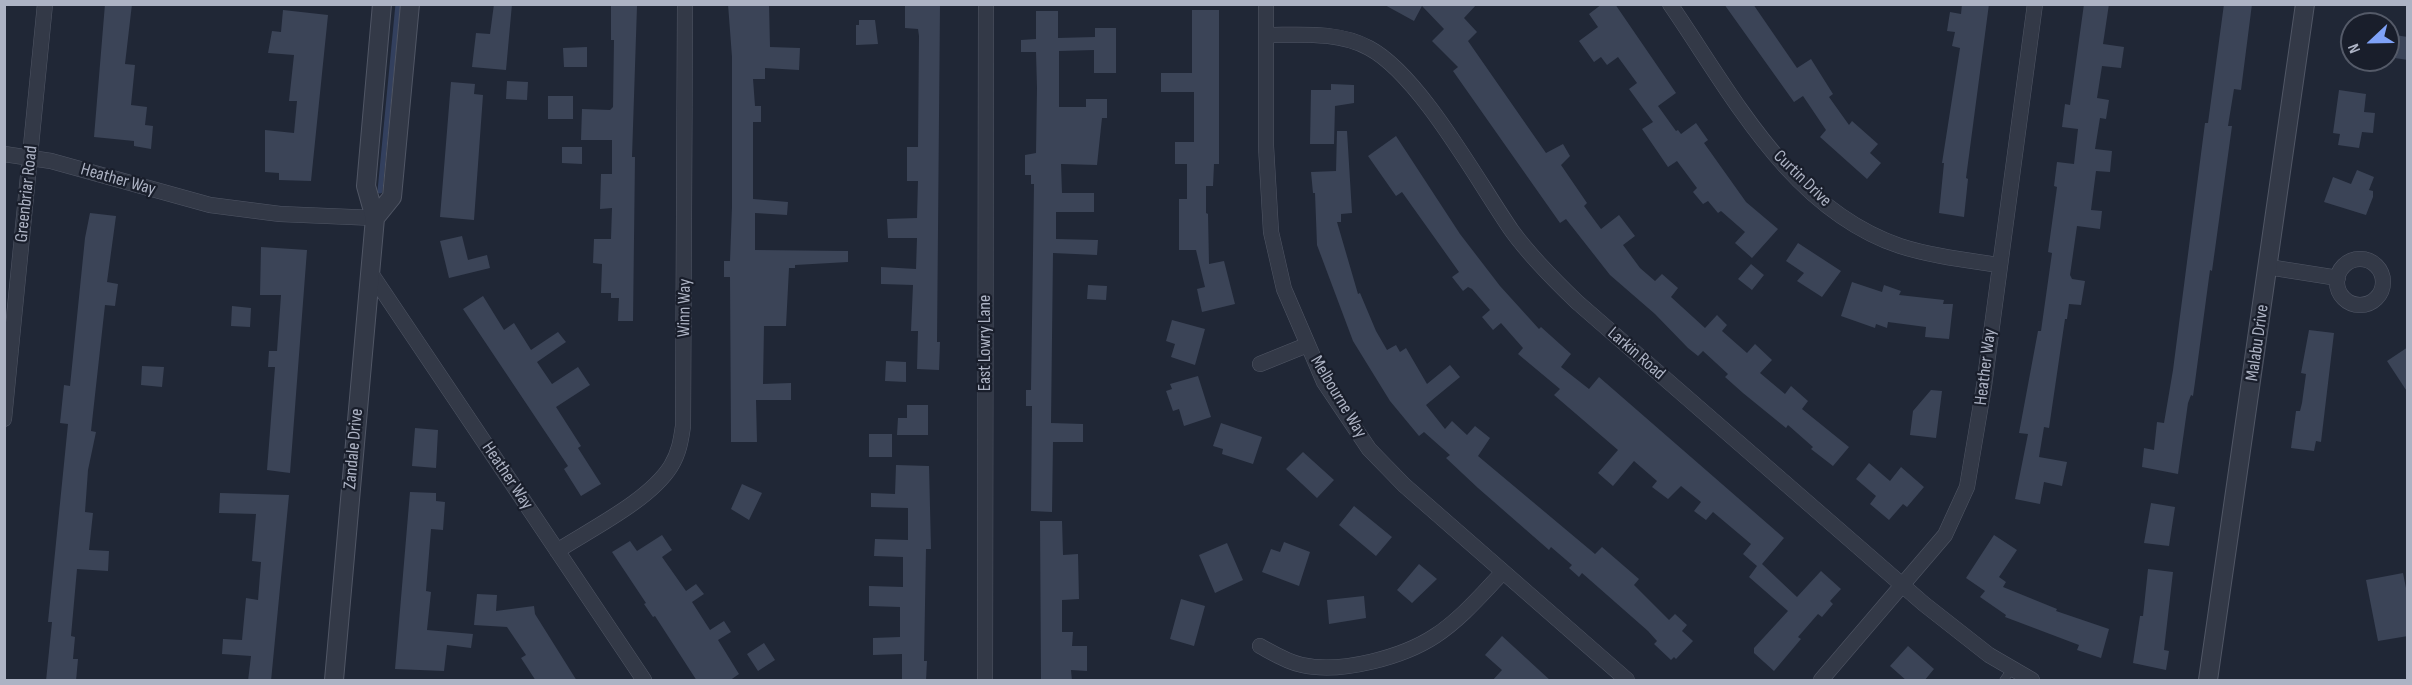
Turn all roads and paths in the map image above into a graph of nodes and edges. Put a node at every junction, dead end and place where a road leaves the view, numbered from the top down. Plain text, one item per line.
1 (45, 4) edge
2 (382, 4) edge
3 (410, 4) edge
4 (685, 4) edge
5 (986, 4) edge
6 (1266, 4) edge
7 (1670, 4) edge
8 (2035, 4) edge
9 (2305, 4) edge
10 (1266, 35) junction
11 (4, 154) edge
12 (30, 159) junction
13 (375, 218) junction
14 (1999, 265) junction
15 (2268, 267) junction
16 (370, 272) junction
17 (2338, 278) dead end
18 (1307, 345) junction
19 (1260, 364) dead end
20 (4, 419) edge
21 (557, 551) junction
22 (1503, 572) junction
23 (1904, 586) junction
24 (1260, 646) dead end
25 (2008, 675) edge
26 (334, 681) edge
27 (644, 681) edge
28 (985, 681) edge
29 (1627, 681) edge
30 (1821, 681) edge
31 (2032, 681) edge
32 (2208, 681) edge

1 - 12 street, Greenbriar Road
2 - 13 street, Zandale Drive
3 - 13 street
4 - 21 street, Winn Way
5 - 28 street, East Lowry Lane
6 - 10 street, Melbourne Way
7 - 14 street, Curtin Drive
8 - 14 street, Heather Way
9 - 15 street, Malabu Drive
10 - 18 street, Melbourne Way
10 - 23 street, Larkin Road
11 - 12 street, Heather Way
12 - 13 street, Heather Way
12 - 20 street, Greenbriar Road
13 - 16 street, Zandale Drive
14 - 23 street, Heather Way
15 - 17 street
15 - 32 street, Malabu Drive
16 - 21 street, Heather Way
16 - 26 street, Zandale Drive
18 - 19 street
18 - 22 street, Melbourne Way
21 - 27 street, Heather Way
22 - 24 street
22 - 29 street, Melbourne Way
23 - 25 street, Larkin Road
23 - 30 street, Heather Way
25 - 31 street, Larkin Road

